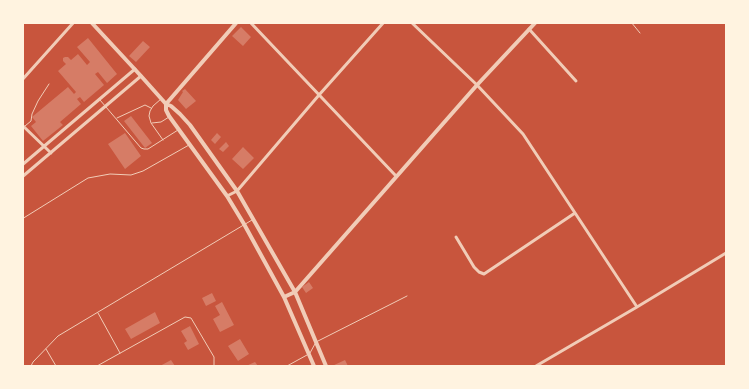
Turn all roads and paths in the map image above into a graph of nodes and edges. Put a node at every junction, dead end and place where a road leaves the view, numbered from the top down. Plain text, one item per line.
1 (74, 22) edge
2 (91, 22) edge
3 (237, 22) edge
4 (250, 22) edge
5 (384, 22) edge
6 (411, 22) edge
7 (536, 22) edge
8 (631, 22) edge
9 (529, 29) junction
10 (640, 33) dead end
11 (135, 69) junction
12 (142, 76) junction
13 (22, 80) edge
14 (576, 81) dead end
15 (49, 84) dead end
16 (477, 85) junction
17 (319, 95) junction
18 (99, 99) junction
19 (161, 99) junction
20 (166, 104) junction
21 (106, 106) junction
22 (152, 108) junction
23 (169, 116) junction
24 (116, 118) junction
25 (151, 123) junction
26 (23, 126) edge
27 (180, 129) junction
28 (163, 140) junction
29 (190, 144) junction
30 (45, 146) junction
31 (51, 153) junction
32 (22, 165) edge
33 (396, 176) junction
34 (22, 177) edge
35 (237, 191) junction
36 (227, 196) junction
37 (575, 213) junction
38 (22, 219) edge
39 (253, 219) junction
40 (244, 224) junction
41 (456, 237) dead end
42 (726, 253) edge
43 (295, 292) junction
44 (408, 296) dead end
45 (284, 297) junction
46 (637, 307) junction
47 (97, 312) junction
48 (316, 342) junction
49 (46, 348) junction
50 (120, 354) junction
51 (309, 354) junction
52 (30, 366) edge
53 (56, 366) edge
54 (97, 366) edge
55 (214, 366) edge
56 (287, 366) edge
57 (314, 366) edge
58 (326, 366) edge
59 (536, 366) edge

1 - 13 street
2 - 11 street
3 - 20 street
4 - 17 street
5 - 17 street
6 - 16 street
7 - 9 street
8 - 10 lane
9 - 14 street
9 - 16 street
11 - 12 street
11 - 18 street
12 - 19 street
12 - 21 street
15 - 26 lane
16 - 33 street
16 - 37 street
17 - 33 street
17 - 35 street
18 - 21 lane
18 - 30 street
19 - 20 street
19 - 22 lane
20 - 23 street
20 - 35 street
21 - 24 lane
21 - 31 street
22 - 24 lane
22 - 25 lane
23 - 25 lane
23 - 27 street
24 - 28 lane
25 - 28 lane
26 - 30 street
27 - 28 lane
27 - 29 street
29 - 36 street
29 - 38 lane
30 - 31 street
30 - 32 street
31 - 34 street
33 - 43 street
35 - 36 street
35 - 39 street
36 - 40 street
37 - 41 street
37 - 46 street
39 - 40 lane
39 - 43 street
40 - 45 street
40 - 47 lane
42 - 46 street
43 - 45 street
43 - 48 street
44 - 48 lane
45 - 51 street
46 - 59 street
47 - 49 lane
47 - 50 lane
48 - 51 lane
48 - 58 street
49 - 52 lane
49 - 53 lane
50 - 54 lane
50 - 55 lane
51 - 56 lane
51 - 57 street

